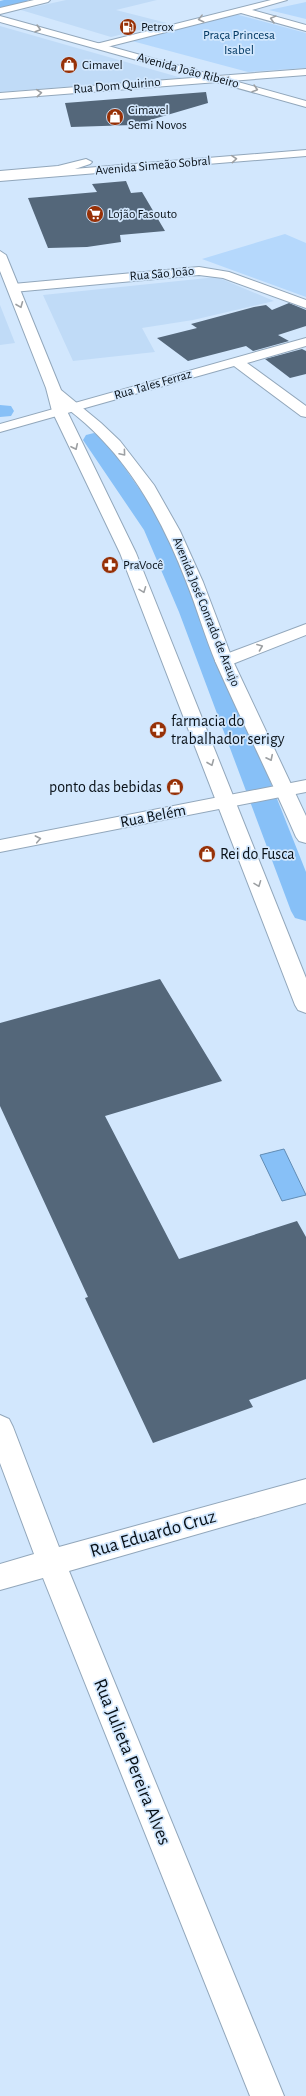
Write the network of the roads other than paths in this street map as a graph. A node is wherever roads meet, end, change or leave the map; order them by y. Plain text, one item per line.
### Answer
1 (5, 0) edge
2 (45, 0) edge
3 (282, 0) edge
4 (0, 10) edge
5 (239, 10) junction
6 (306, 28) edge
7 (115, 41) junction
8 (98, 46) junction
9 (306, 72) edge
10 (241, 77) junction
11 (218, 78) junction
12 (306, 94) edge
13 (0, 96) edge
14 (306, 104) edge
15 (306, 144) edge
16 (306, 153) edge
17 (86, 162) junction
18 (0, 169) edge
19 (0, 174) edge
20 (0, 178) edge
21 (0, 255) edge
22 (13, 288) junction
23 (306, 304) edge
24 (306, 342) edge
25 (236, 361) junction
26 (67, 409) junction
27 (306, 413) edge
28 (0, 428) edge
29 (306, 629) edge
30 (224, 661) junction
31 (306, 786) edge
32 (281, 791) junction
33 (231, 801) junction
34 (306, 837) edge
35 (0, 846) edge
36 (304, 992) edge
37 (0, 1427) edge
38 (306, 1491) edge
39 (51, 1562) junction
40 (0, 1577) edge
41 (267, 2096) edge

1 - 4 main road
2 - 4 main road
3 - 5 main road
4 - 7 main road, Avenida João Ribeiro
4 -> 8 main road, Avenida João Ribeiro
6 -> 5 main road
5 -> 7 main road
7 - 8 main road
7 - 10 main road, Avenida João Ribeiro
8 - 11 main road, Avenida João Ribeiro
9 - 10 main road, Rua Dom Quirino
10 - 11 main road, Rua Dom Quirino
10 - 12 main road, Avenida João Ribeiro
13 -> 11 main road, Rua Dom Quirino
11 -> 14 main road, Avenida João Ribeiro
15 - 17 main road, Avenida Simeão Sobral
20 -> 16 main road, Avenida Simeão Sobral
17 - 18 main road, Avenida Simeão Sobral
17 - 19 main road
21 - 22 main road
22 - 23 main road, Rua São João
22 -> 26 main road
24 - 25 main road, Rua Tales Ferraz
25 - 26 main road, Rua Tales Ferraz
25 - 27 main road
26 - 28 main road, Rua Tales Ferraz
26 -> 30 main road, Avenida José Conrado de Araujo
26 -> 33 main road
30 -> 29 main road
30 -> 32 main road, Avenida José Conrado de Araujo
31 - 32 main road, Rua Belém
32 - 33 main road, Rua Belém
32 - 34 main road, Avenida José Conrado de Araujo
35 -> 33 main road, Rua Belém
33 -> 36 main road
37 - 39 main road, Rua Julieta Pereira Alves
38 - 39 main road, Rua Eduardo Cruz
39 - 40 main road, Rua Eduardo Cruz
39 - 41 main road, Rua Julieta Pereira Alves

